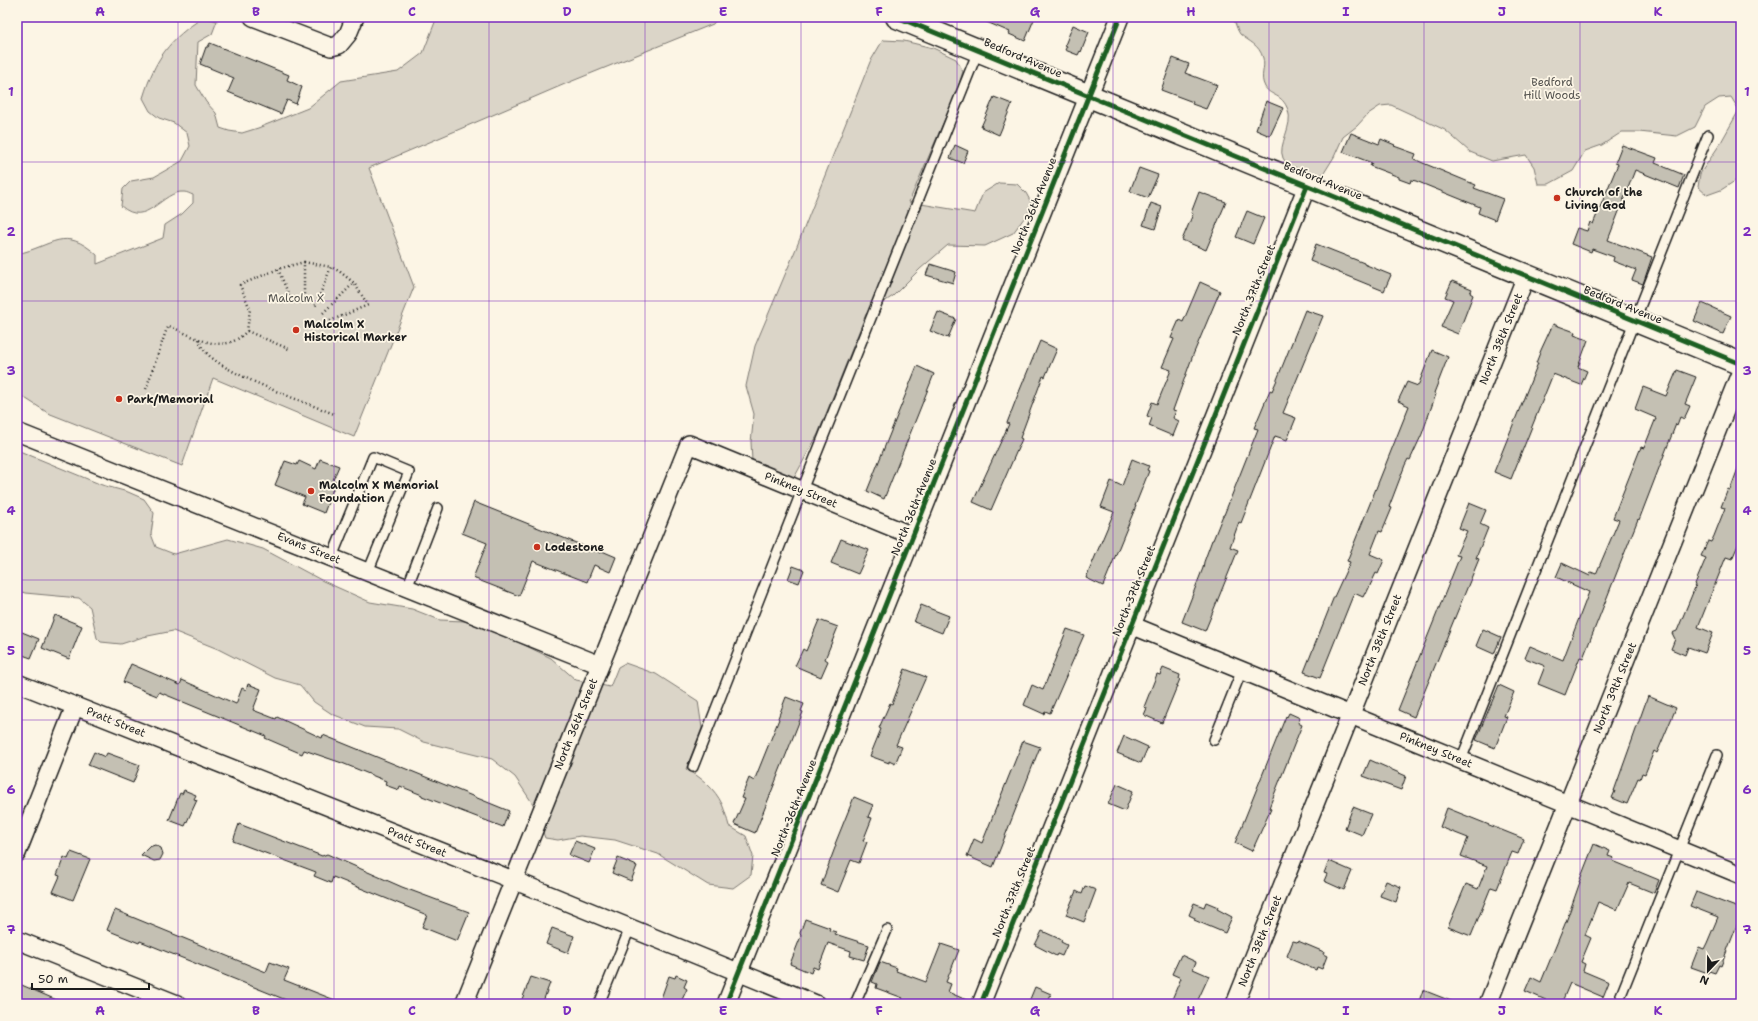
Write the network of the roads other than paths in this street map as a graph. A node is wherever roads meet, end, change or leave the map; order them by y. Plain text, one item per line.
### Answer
1 (253, 17) edge
2 (354, 17) edge
3 (897, 17) edge
4 (1120, 17) edge
5 (978, 51) junction
6 (1088, 96) junction
7 (1708, 135) dead end
8 (1307, 186) junction
9 (1526, 276) junction
10 (1634, 320) junction
11 (1741, 364) edge
12 (1741, 372) edge
13 (17, 432) edge
14 (689, 444) joint
15 (802, 490) junction
16 (438, 508) dead end
17 (913, 536) junction
18 (332, 557) junction
19 (368, 572) junction
20 (407, 588) junction
21 (1132, 625) junction
22 (600, 665) junction
23 (1242, 670) junction
24 (17, 683) edge
25 (75, 706) junction
26 (1350, 714) junction
27 (1214, 740) dead end
28 (1717, 755) dead end
29 (1461, 760) junction
30 (693, 767) dead end
31 (1568, 804) junction
32 (1679, 850) junction
33 (17, 853) edge
34 (1741, 875) edge
35 (513, 880) junction
36 (630, 928) junction
37 (887, 930) dead end
38 (17, 940) edge
39 (739, 972) junction
40 (1621, 995) dead end
41 (177, 1004) edge
42 (464, 1004) edge
43 (599, 1004) edge
44 (726, 1004) edge
45 (816, 1004) edge
46 (855, 1004) edge
47 (981, 1004) edge
48 (1234, 1004) edge
49 (1488, 1004) edge

1 - 2 street
3 - 5 street, Bedford Avenue
4 - 6 street, North 36th Avenue
5 - 6 street, Bedford Avenue
5 - 15 lane
6 - 8 street, Bedford Avenue
6 - 17 street, North 36th Avenue
7 - 10 lane
8 - 9 street, Bedford Avenue
8 - 21 street, North 37th Street
9 - 10 street, Bedford Avenue
9 - 26 street, North 38th Street
10 - 11 street, Bedford Avenue
10 - 29 lane
12 - 31 street, North 39th Street
13 - 18 street, Evans Street
14 - 15 street, Pinkney Street
14 - 22 street, North 36th Street
15 - 17 street, Pinkney Street
15 - 30 lane
16 - 20 lane
17 - 39 street, North 36th Avenue
18 - 19 street, Evans Street
18 - 19 lane
19 - 20 street, Evans Street
20 - 22 street, Evans Street
21 - 23 street, Pinkney Street
21 - 47 street, North 37th Street
22 - 35 street, North 36th Street
23 - 26 street, Pinkney Street
23 - 27 lane
24 - 25 street, Pratt Street
25 - 33 street
25 - 35 street, Pratt Street
26 - 29 street, Pinkney Street
26 - 48 street, North 38th Street
28 - 32 lane
29 - 31 street, Pinkney Street
31 - 32 street, Pinkney Street
31 - 49 street, North 39th Street
32 - 34 street, Pinkney Street
32 - 40 lane
35 - 36 street, Pratt Street
35 - 42 street, North 36th Street
36 - 39 street, Pratt Street
36 - 43 lane
37 - 46 lane
38 - 41 street
39 - 44 street, North 36th Avenue
39 - 45 street, Pratt Street

